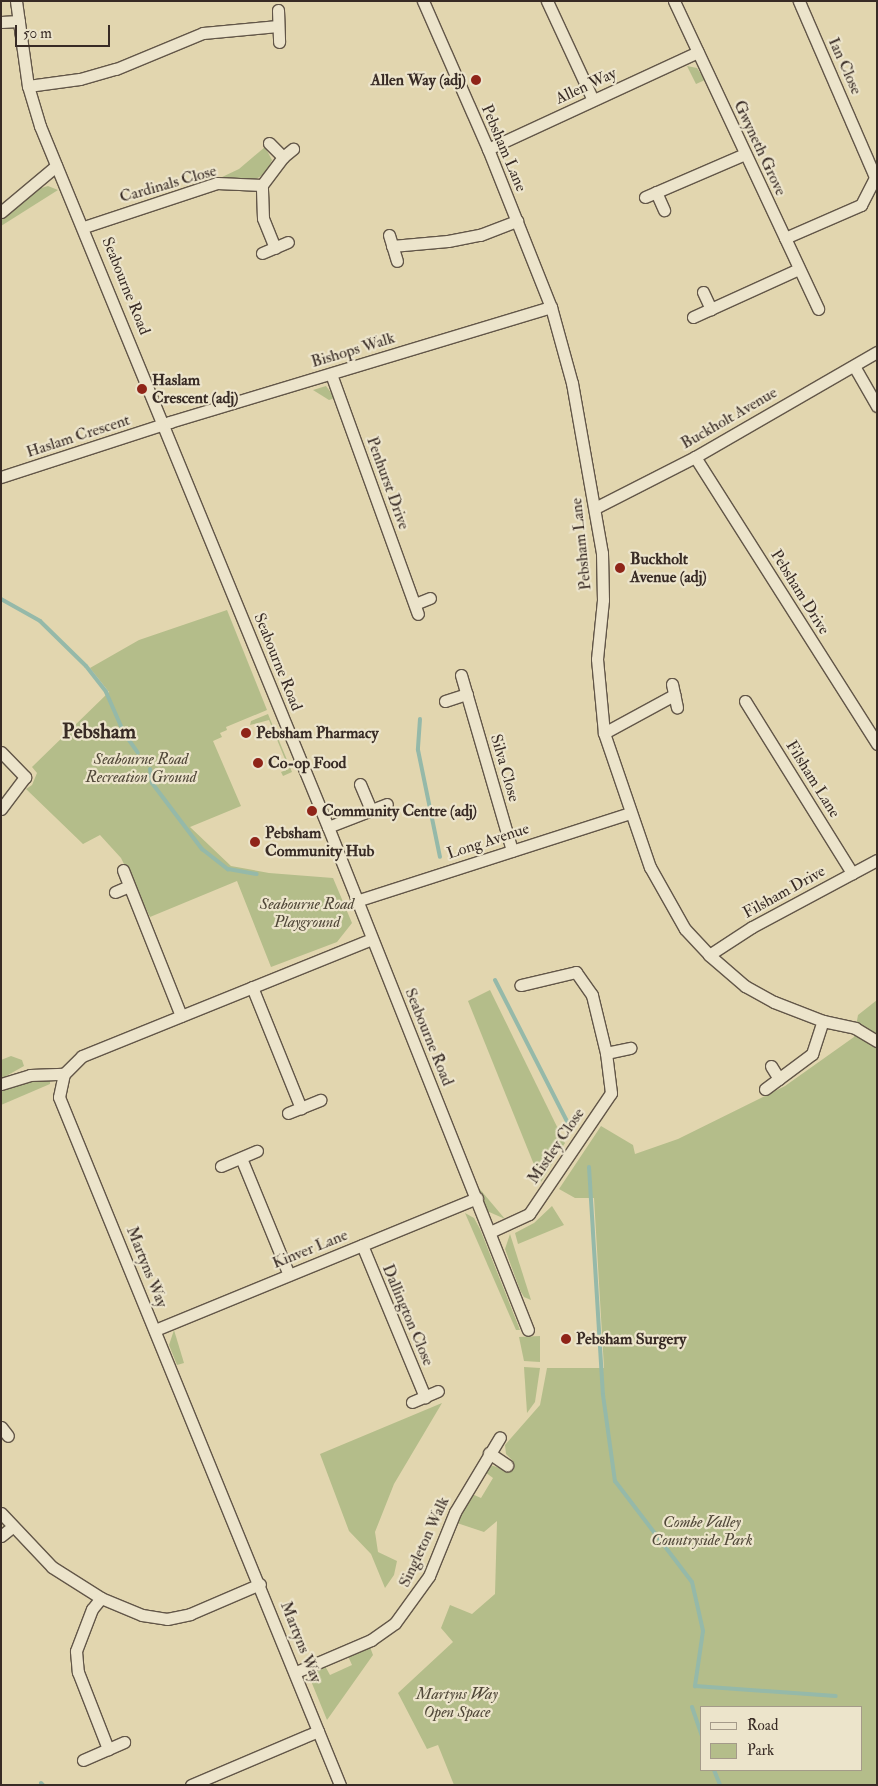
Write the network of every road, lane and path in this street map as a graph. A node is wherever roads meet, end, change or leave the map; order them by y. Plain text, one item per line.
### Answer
1 (16, 1) edge
2 (423, 1) edge
3 (674, 1) edge
4 (799, 1) edge
5 (549, 2) edge
6 (278, 10) dead end
7 (18, 21) junction
8 (1, 22) edge
9 (278, 26) junction
10 (279, 42) dead end
11 (698, 52) junction
12 (28, 86) junction
13 (593, 100) junction
14 (269, 143) dead end
15 (488, 148) junction
16 (293, 149) dead end
17 (745, 154) junction
18 (283, 157) junction
19 (56, 166) junction
20 (262, 185) junction
21 (656, 192) junction
22 (645, 197) dead end
23 (664, 210) dead end
24 (1, 212) edge
25 (517, 221) junction
26 (84, 226) junction
27 (389, 234) dead end
28 (785, 238) junction
29 (288, 242) dead end
30 (392, 246) junction
31 (275, 248) junction
32 (262, 253) dead end
33 (397, 261) dead end
34 (799, 269) junction
35 (703, 292) dead end
36 (552, 307) junction
37 (818, 308) dead end
38 (711, 309) junction
39 (693, 316) dead end
40 (877, 352) edge
41 (854, 366) junction
42 (330, 374) junction
43 (877, 406) edge
44 (164, 424) junction
45 (695, 457) junction
46 (1, 477) edge
47 (595, 508) junction
48 (430, 598) dead end
49 (461, 675) dead end
50 (672, 684) dead end
51 (467, 694) junction
52 (445, 701) dead end
53 (745, 701) dead end
54 (604, 733) junction
55 (877, 744) edge
56 (1, 752) edge
57 (360, 784) dead end
58 (387, 804) dead end
59 (1, 809) edge
60 (370, 810) junction
61 (630, 813) junction
62 (328, 827) junction
63 (512, 851) junction
64 (877, 860) edge
65 (122, 870) dead end
66 (852, 873) junction
67 (129, 886) junction
68 (115, 892) dead end
69 (356, 901) junction
70 (371, 939) junction
71 (708, 955) junction
72 (521, 985) dead end
73 (252, 987) junction
74 (181, 1016) junction
75 (823, 1021) junction
76 (877, 1041) edge
77 (630, 1048) dead end
78 (606, 1053) junction
79 (771, 1066) dead end
80 (64, 1074) junction
81 (779, 1079) junction
82 (1, 1084) edge
83 (765, 1089) dead end
84 (320, 1100) dead end
85 (301, 1108) junction
86 (288, 1113) dead end
87 (257, 1151) dead end
88 (241, 1158) junction
89 (221, 1166) dead end
90 (477, 1198) junction
91 (490, 1232) junction
92 (362, 1245) junction
93 (289, 1275) junction
94 (155, 1330) junction
95 (528, 1330) dead end
96 (438, 1391) dead end
97 (425, 1397) junction
98 (412, 1402) dead end
99 (500, 1437) dead end
100 (489, 1453) junction
101 (507, 1465) dead end
102 (1, 1513) edge
103 (12, 1527) junction
104 (1, 1536) edge
105 (260, 1584) junction
106 (101, 1598) junction
107 (296, 1672) junction
108 (318, 1731) junction
109 (124, 1742) dead end
110 (108, 1749) junction
111 (84, 1760) dead end
112 (206, 1782) edge
113 (190, 1785) edge
114 (340, 1785) edge

1 - 7 street, Seabourne Road
2 - 15 street, Pebsham Lane
3 - 11 street, Gwyneth Grove
4 - 28 street, Ian Close
5 - 13 street
6 - 9 street
7 - 8 street
7 - 12 street, Seabourne Road
9 - 10 street
9 - 12 street
11 - 13 street, Allen Way
11 - 17 street, Gwyneth Grove
12 - 19 street, Seabourne Road
13 - 15 street, Allen Way
14 - 18 street
15 - 25 street, Pebsham Lane
16 - 18 street
17 - 21 street
17 - 28 street, Gwyneth Grove
18 - 20 street
19 - 24 street
19 - 26 street, Seabourne Road
20 - 26 street, Cardinals Close
20 - 31 street
21 - 22 street
21 - 23 street
25 - 30 street
25 - 36 street, Pebsham Lane
26 - 44 street, Seabourne Road
27 - 30 street
28 - 34 street, Gwyneth Grove
29 - 31 street
30 - 33 street
31 - 32 street
34 - 37 street, Gwyneth Grove
34 - 38 street
35 - 38 street
36 - 42 street, Bishops Walk
36 - 47 street, Pebsham Lane
38 - 39 street
40 - 41 street, Buckholt Avenue
41 - 43 street
41 - 45 street, Buckholt Avenue
42 - 44 street, Bishops Walk
42 - 48 street, Penhurst Drive
44 - 46 street, Haslam Crescent
44 - 62 street, Seabourne Road
45 - 47 street, Buckholt Avenue
45 - 55 street, Pebsham Drive
47 - 54 street, Pebsham Lane
49 - 51 street, Silva Close
50 - 54 street
51 - 52 street
51 - 63 street, Silva Close
53 - 66 street, Filsham Lane
54 - 61 street, Pebsham Lane
56 - 59 street
57 - 60 street
58 - 60 street
60 - 62 street
61 - 63 street, Long Avenue
61 - 71 street, Pebsham Lane
62 - 69 street, Seabourne Road
63 - 69 street, Long Avenue
64 - 66 street, Filsham Drive
65 - 67 street
66 - 71 street, Filsham Drive
67 - 68 street
67 - 74 street
69 - 70 street, Seabourne Road
70 - 73 street
70 - 90 street, Seabourne Road
71 - 75 street, Pebsham Lane
72 - 78 street, Mistley Close
73 - 74 street
73 - 85 street
74 - 80 street
75 - 76 street, Pebsham Lane
75 - 81 street
77 - 78 street
78 - 91 street, Mistley Close
79 - 81 street
80 - 82 street
80 - 94 street, Martyns Way
81 - 83 street
84 - 85 street
85 - 86 street
87 - 88 street
88 - 89 street
88 - 93 street
90 - 91 street, Seabourne Road
90 - 92 street, Kinver Lane
91 - 95 street, Seabourne Road
92 - 93 street, Kinver Lane
92 - 97 street, Dallington Close
93 - 94 street, Kinver Lane
94 - 105 street, Martyns Way
96 - 97 street
97 - 98 street
99 - 100 street, Singleton Walk
100 - 101 street
100 - 107 street, Singleton Walk
102 - 103 street
103 - 104 street
103 - 106 street
105 - 106 street
105 - 107 street, Martyns Way
106 - 110 street
107 - 108 street, Martyns Way
108 - 112 street
108 - 114 street, Martyns Way
109 - 110 street
110 - 111 street
112 - 113 street

